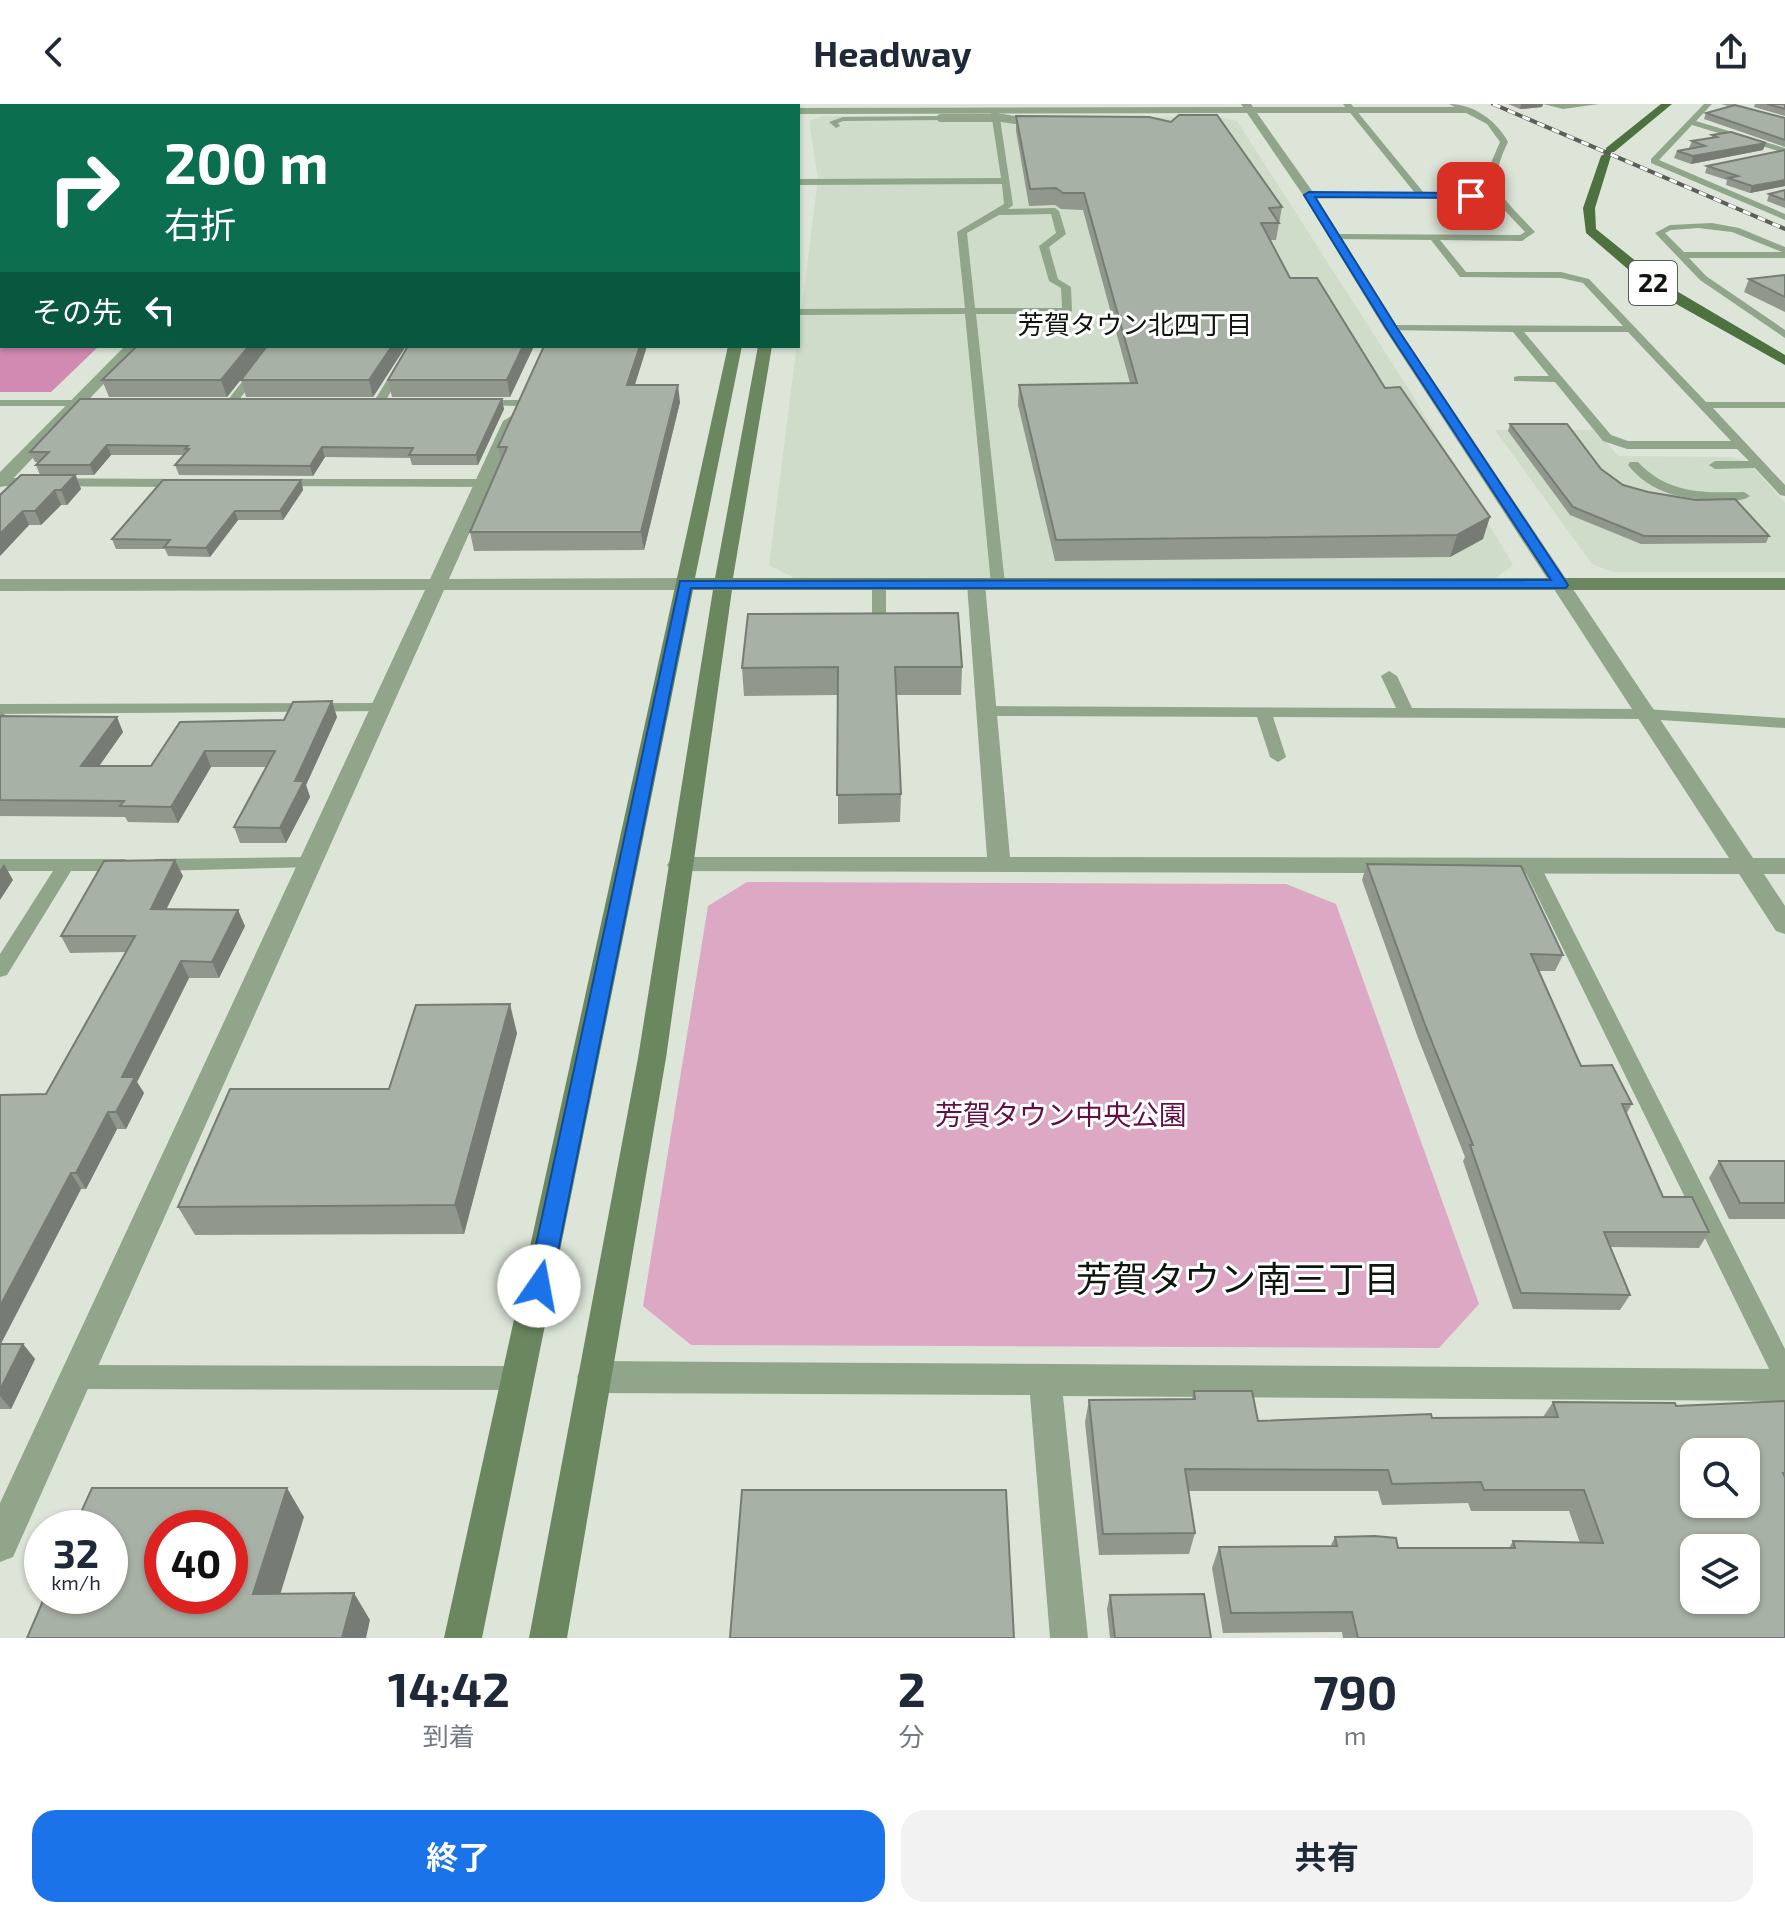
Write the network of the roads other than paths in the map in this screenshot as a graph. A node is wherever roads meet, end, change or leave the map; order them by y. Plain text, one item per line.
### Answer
1 (1453, 104) edge
2 (1547, 104) edge
3 (1595, 104) edge
4 (1667, 104) edge
5 (1708, 104) edge
6 (1725, 104) edge
7 (1248, 107) edge
8 (1350, 107) edge
9 (923, 108) edge
10 (1158, 108) edge
11 (1467, 110) junction
12 (800, 111) edge
13 (995, 112) junction
14 (1785, 121) edge
15 (1693, 123) junction
16 (836, 126) dead end
17 (1053, 126) edge
18 (1785, 151) edge
19 (1770, 154) edge
20 (1693, 169) edge
21 (1678, 172) junction
22 (1005, 181) junction
23 (800, 182) edge
24 (1309, 195) junction
25 (1421, 195) junction
26 (1496, 196) junction
27 (1758, 197) edge
28 (1744, 200) junction
29 (997, 212) junction
30 (1785, 217) edge
31 (1336, 237) junction
32 (1433, 237) junction
33 (1785, 252) edge
34 (1680, 255) junction
35 (970, 311) junction
36 (800, 312) edge
37 (1391, 328) junction
38 (1516, 329) junction
39 (1629, 329) junction
40 (1785, 335) edge
41 (131, 348) edge
42 (274, 348) edge
43 (412, 348) edge
44 (735, 348) edge
45 (765, 348) edge
46 (1785, 361) edge
47 (531, 375) edge
48 (1518, 379) dead end
49 (1558, 379) junction
50 (0, 403) edge
51 (76, 403) junction
52 (107, 403) edge
53 (216, 403) edge
54 (231, 403) junction
55 (246, 403) edge
56 (364, 403) edge
57 (379, 403) junction
58 (394, 403) edge
59 (472, 403) edge
60 (519, 403) junction
61 (1703, 405) junction
62 (1785, 405) edge
63 (1739, 445) junction
64 (1758, 464) junction
65 (1634, 465) dead end
66 (1715, 465) dead end
67 (0, 482) edge
68 (203, 483) edge
69 (265, 483) edge
70 (484, 483) junction
71 (1784, 490) edge
72 (1744, 496) dead end
73 (685, 584) junction
74 (723, 584) junction
75 (879, 584) junction
76 (987, 584) junction
77 (1785, 584) edge
78 (0, 585) edge
79 (1561, 585) junction
80 (435, 586) junction
81 (879, 621) edge
82 (1389, 676) dead end
83 (378, 708) junction
84 (0, 709) edge
85 (988, 711) junction
86 (1263, 712) junction
87 (1406, 713) junction
88 (1645, 714) junction
89 (1785, 723) edge
90 (1278, 757) dead end
91 (309, 863) junction
92 (999, 863) junction
93 (0, 865) edge
94 (66, 865) junction
95 (679, 865) junction
96 (1531, 865) junction
97 (1746, 866) junction
98 (1785, 866) edge
99 (1785, 925) edge
100 (0, 970) edge
101 (1785, 1375) edge
102 (79, 1377) junction
103 (594, 1377) junction
104 (520, 1378) junction
105 (1045, 1381) junction
106 (1785, 1385) edge
107 (0, 1544) edge
108 (463, 1638) edge
109 (548, 1638) edge
110 (1069, 1638) edge

1 - 11 lane
2 - 3 lane
4 - 46 main road, 22
5 - 15 lane
6 - 14 lane
7 - 8 street
7 - 10 street
7 - 24 street
8 - 11 street
8 - 25 lane
9 - 12 street
9 - 13 street
10 - 13 street
11 - 26 lane
13 - 22 lane
15 - 18 lane
15 - 21 lane
16 - 17 lane, bridge
18 - 19 lane
20 - 21 lane
21 - 28 lane
22 - 23 lane
22 - 29 lane
24 - 25 lane
24 - 31 street
25 - 26 lane
26 - 32 lane
27 - 28 lane
28 - 30 lane
29 - 35 lane
29 - 35 lane
31 - 32 lane
31 - 37 street
32 - 39 lane
33 - 34 lane
33 - 34 lane
34 - 40 lane
35 - 36 lane
35 - 76 lane
37 - 38 lane
37 - 79 street
38 - 39 lane
38 - 49 lane
39 - 61 lane
41 - 51 street
42 - 54 lane
43 - 57 lane
44 - 73 street
45 - 74 street
47 - 60 street
48 - 49 lane
49 - 63 lane
50 - 51 lane
51 - 52 lane
51 - 67 street
53 - 54 lane
54 - 55 lane
56 - 57 lane
57 - 58 lane
59 - 60 lane
60 - 70 street
61 - 62 lane
61 - 63 lane
63 - 64 lane
64 - 66 lane
64 - 71 lane
65 - 72 lane
67 - 68 lane
69 - 70 lane
70 - 80 street
73 - 74 street
73 - 80 street
73 - 104 street
74 - 75 street
74 - 95 street
75 - 76 street
75 - 81 lane
76 - 79 street
76 - 85 street
77 - 79 street
78 - 80 street
79 - 88 street
80 - 83 street
82 - 87 lane
83 - 84 lane
83 - 91 street
85 - 86 lane
85 - 92 street
86 - 87 lane
86 - 90 lane
87 - 88 lane
88 - 89 lane
88 - 97 street
91 - 94 lane
91 - 102 street
92 - 95 street
92 - 96 street
93 - 94 lane
94 - 100 lane
95 - 103 street
96 - 97 street
96 - 101 lane
97 - 98 street
97 - 99 street
102 - 104 lane
102 - 107 street
103 - 105 street
103 - 109 street
104 - 108 street
105 - 106 street
105 - 110 street

